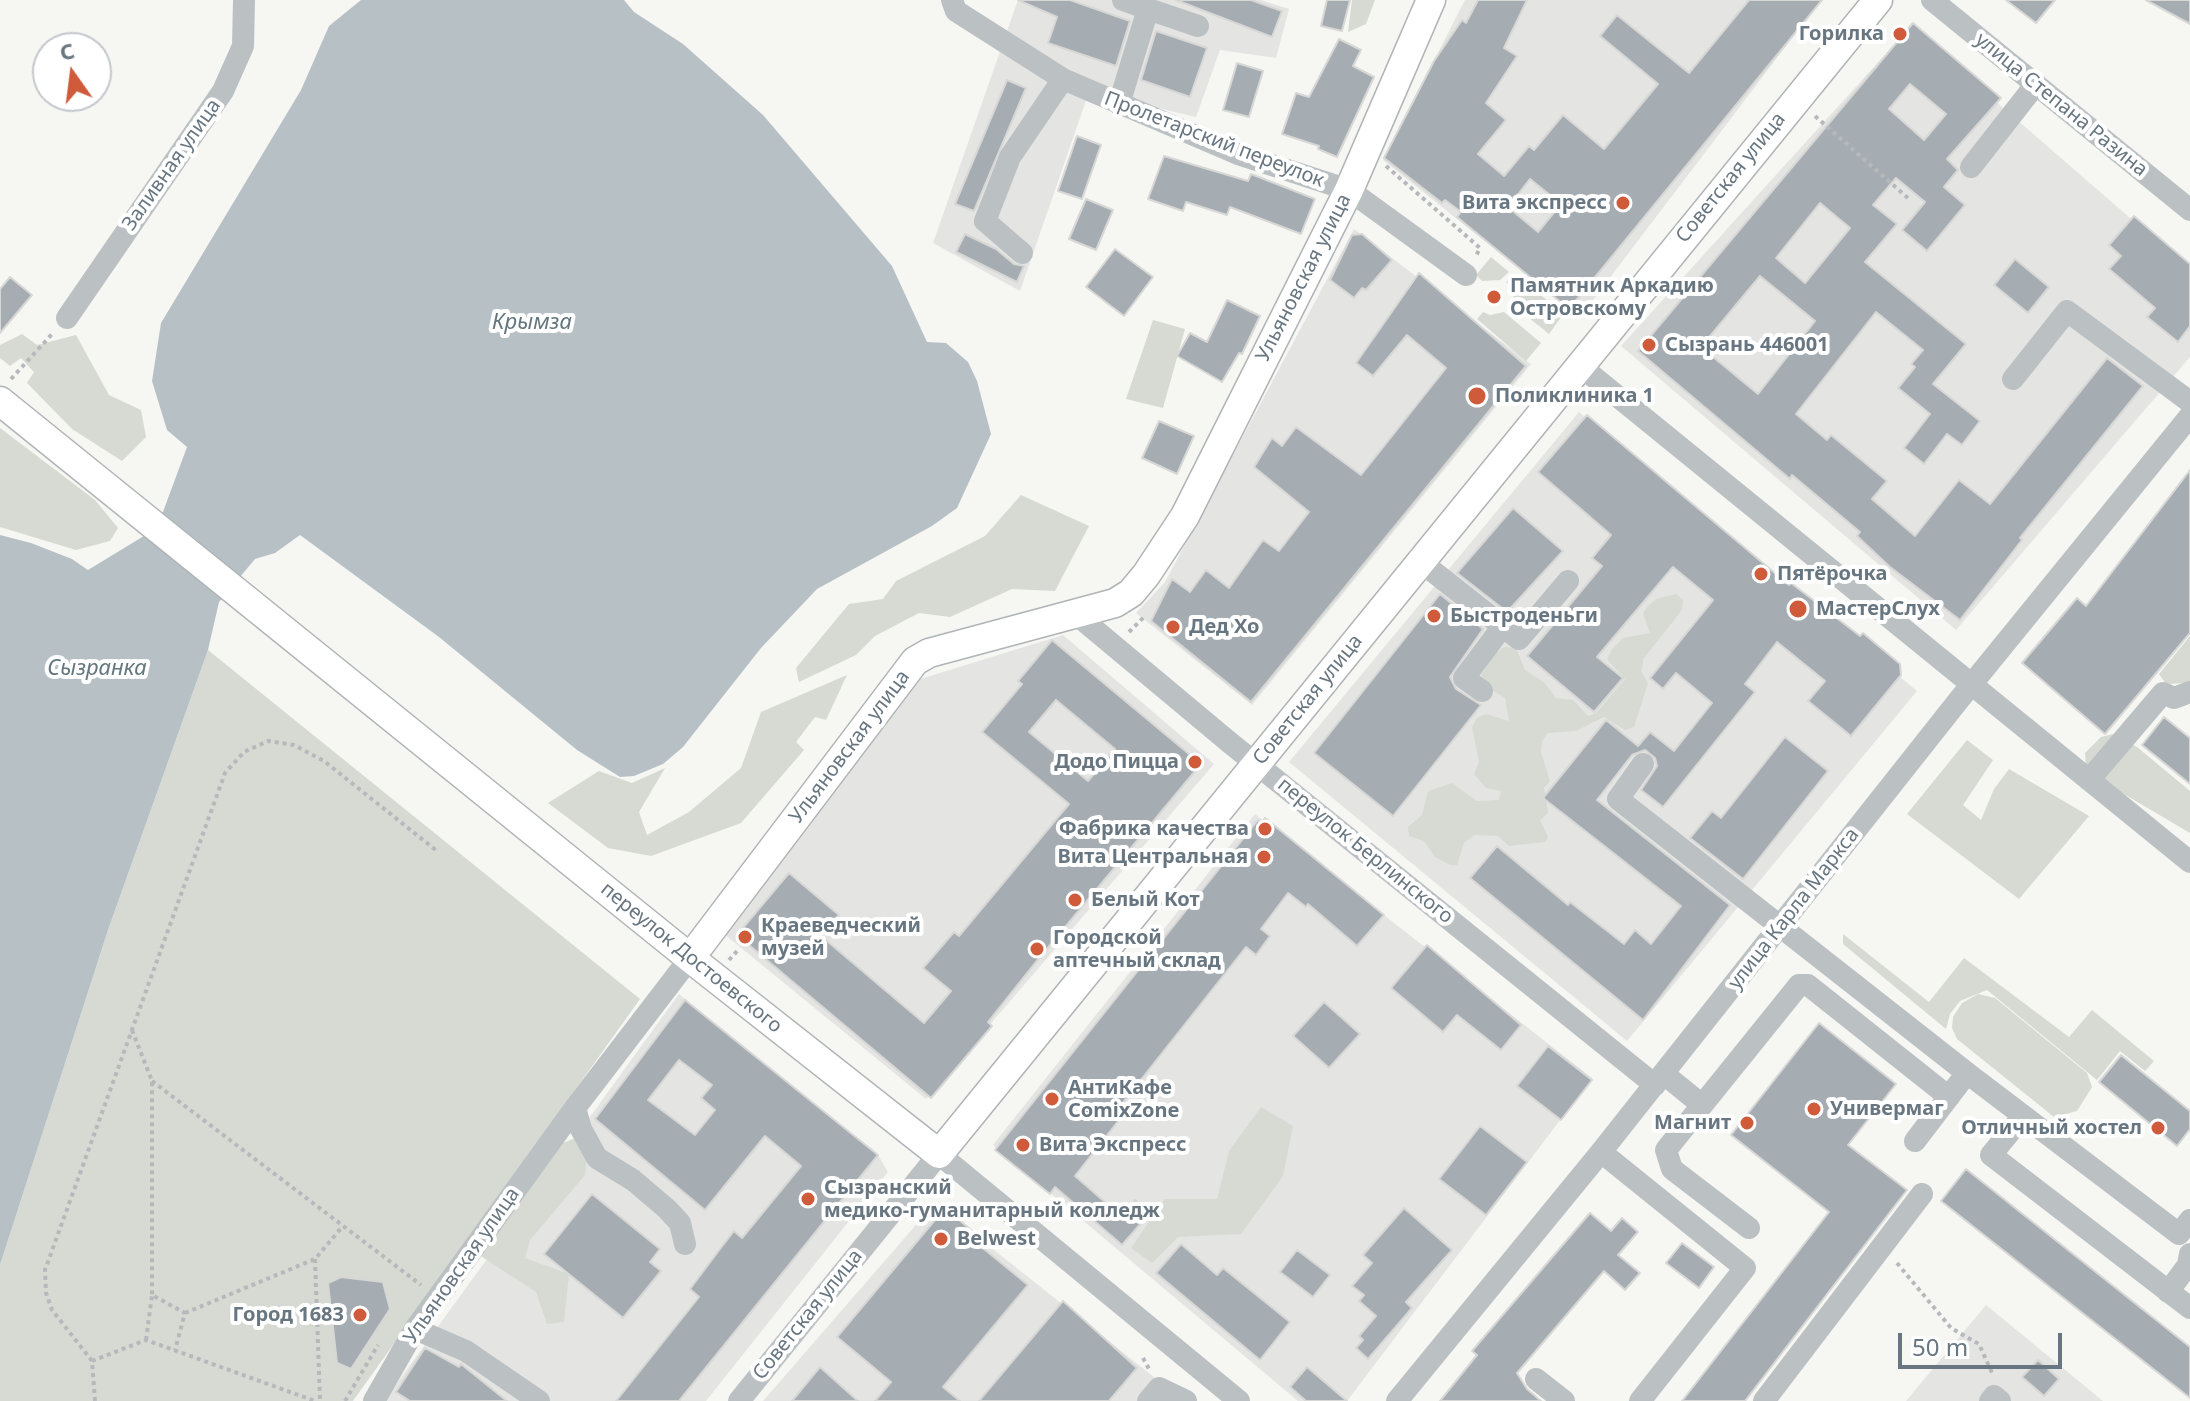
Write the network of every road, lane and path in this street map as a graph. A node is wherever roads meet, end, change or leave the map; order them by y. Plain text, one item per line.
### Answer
1 (244, 0) edge
2 (1123, 0) edge
3 (1431, 0) edge
4 (1878, 0) edge
5 (1932, 0) edge
6 (954, 5) edge
7 (1148, 9) junction
8 (1198, 26) dead end
9 (1063, 79) junction
10 (2036, 84) junction
11 (1119, 104) junction
12 (1815, 116) dead end
13 (1365, 148) junction
14 (1971, 167) dead end
15 (1349, 190) junction
16 (1909, 199) dead end
17 (2190, 210) edge
18 (1022, 253) dead end
19 (1466, 275) joint
20 (67, 318) joint
21 (1579, 365) junction
22 (2013, 379) dead end
23 (6, 390) edge
24 (2190, 402) edge
25 (2190, 416) edge
26 (1421, 562) junction
27 (1568, 581) dead end
28 (1147, 611) dead end
29 (1077, 615) junction
30 (1503, 626) junction
31 (1111, 643) junction
32 (1972, 684) junction
33 (1482, 691) dead end
34 (2185, 700) edge
35 (1256, 763) junction
36 (1643, 764) dead end
37 (2089, 780) junction
38 (437, 851) dead end
39 (2190, 862) edge
40 (1780, 926) junction
41 (690, 958) junction
42 (132, 1028) junction
43 (1967, 1073) junction
44 (1659, 1080) junction
45 (152, 1081) junction
46 (1949, 1097) junction
47 (1702, 1105) junction
48 (575, 1108) junction
49 (2023, 1116) junction
50 (1915, 1141) dead end
51 (1601, 1152) junction
52 (939, 1154) junction
53 (1922, 1194) dead end
54 (343, 1226) junction
55 (1749, 1228) dead end
56 (2187, 1238) edge
57 (685, 1244) dead end
58 (1883, 1246) junction
59 (315, 1259) junction
60 (2168, 1292) junction
61 (152, 1295) junction
62 (437, 1298) junction
63 (2190, 1308) edge
64 (185, 1313) junction
65 (415, 1329) junction
66 (146, 1340) junction
67 (175, 1350) junction
68 (92, 1361) junction
69 (1536, 1379) dead end
70 (1996, 1394) edge
71 (95, 1401) edge
72 (318, 1401) edge
73 (374, 1401) edge
74 (539, 1401) edge
75 (739, 1401) edge
76 (1148, 1401) edge
77 (1186, 1401) edge
78 (1239, 1401) edge
79 (1397, 1401) edge
80 (1564, 1401) edge
81 (1640, 1401) edge
82 (1764, 1401) edge

1 - 20 street, Заливная улица
2 - 7 street
3 - 13 main road, Ульяновская улица
4 - 21 main road, Советская улица
5 - 10 street, улица Степана Разина
6 - 9 street, Пролетарский переулок
7 - 8 street
7 - 11 street
9 - 11 street, Пролетарский переулок
9 - 18 street
10 - 14 street
10 - 17 street, улица Степана Разина
11 - 15 street, Пролетарский переулок
12 - 16 path
13 - 15 main road, Ульяновская улица
13 - 19 path
15 - 19 street, Пролетарский переулок
15 - 29 main road, Ульяновская улица
20 - 23 path
21 - 26 main road, Советская улица
21 - 32 street
22 - 24 street
23 - 41 main road, переулок Достоевского
25 - 32 street, улица Карла Маркса
26 - 30 street
26 - 35 main road, Советская улица
27 - 30 street
28 - 31 path
29 - 31 street, переулок Берлинского
29 - 41 main road, Ульяновская улица
30 - 33 street
31 - 35 street, переулок Берлинского
32 - 37 street
32 - 40 street, улица Карла Маркса
34 - 37 street
35 - 44 street, переулок Берлинского
35 - 52 main road, Советская улица
36 - 40 street
37 - 39 street
38 - 42 path
40 - 43 street
40 - 44 street, улица Карла Маркса
41 - 48 street, Ульяновская улица
41 - 52 main road, переулок Достоевского
42 - 45 path
42 - 68 path
43 - 46 street
43 - 49 street
44 - 47 street, переулок Берлинского
44 - 51 street, улица Карла Маркса
45 - 54 path
45 - 61 path
46 - 47 street
46 - 50 street
47 - 55 street
48 - 57 street
48 - 62 street, Ульяновская улица
49 - 56 street
49 - 60 street
51 - 79 street, улица Карла Маркса
51 - 81 street
52 - 75 street, Советская улица
52 - 78 street, переулок Достоевского
53 - 58 street
54 - 59 path
54 - 62 path
56 - 60 street
58 - 70 path
58 - 82 street
59 - 64 path
59 - 72 path
60 - 63 street
61 - 64 path
61 - 66 path
62 - 65 street, Ульяновская улица
64 - 67 path
65 - 73 street, Ульяновская улица
65 - 74 street
66 - 67 path
66 - 68 path
67 - 72 path
68 - 71 path
69 - 80 street
76 - 77 street

